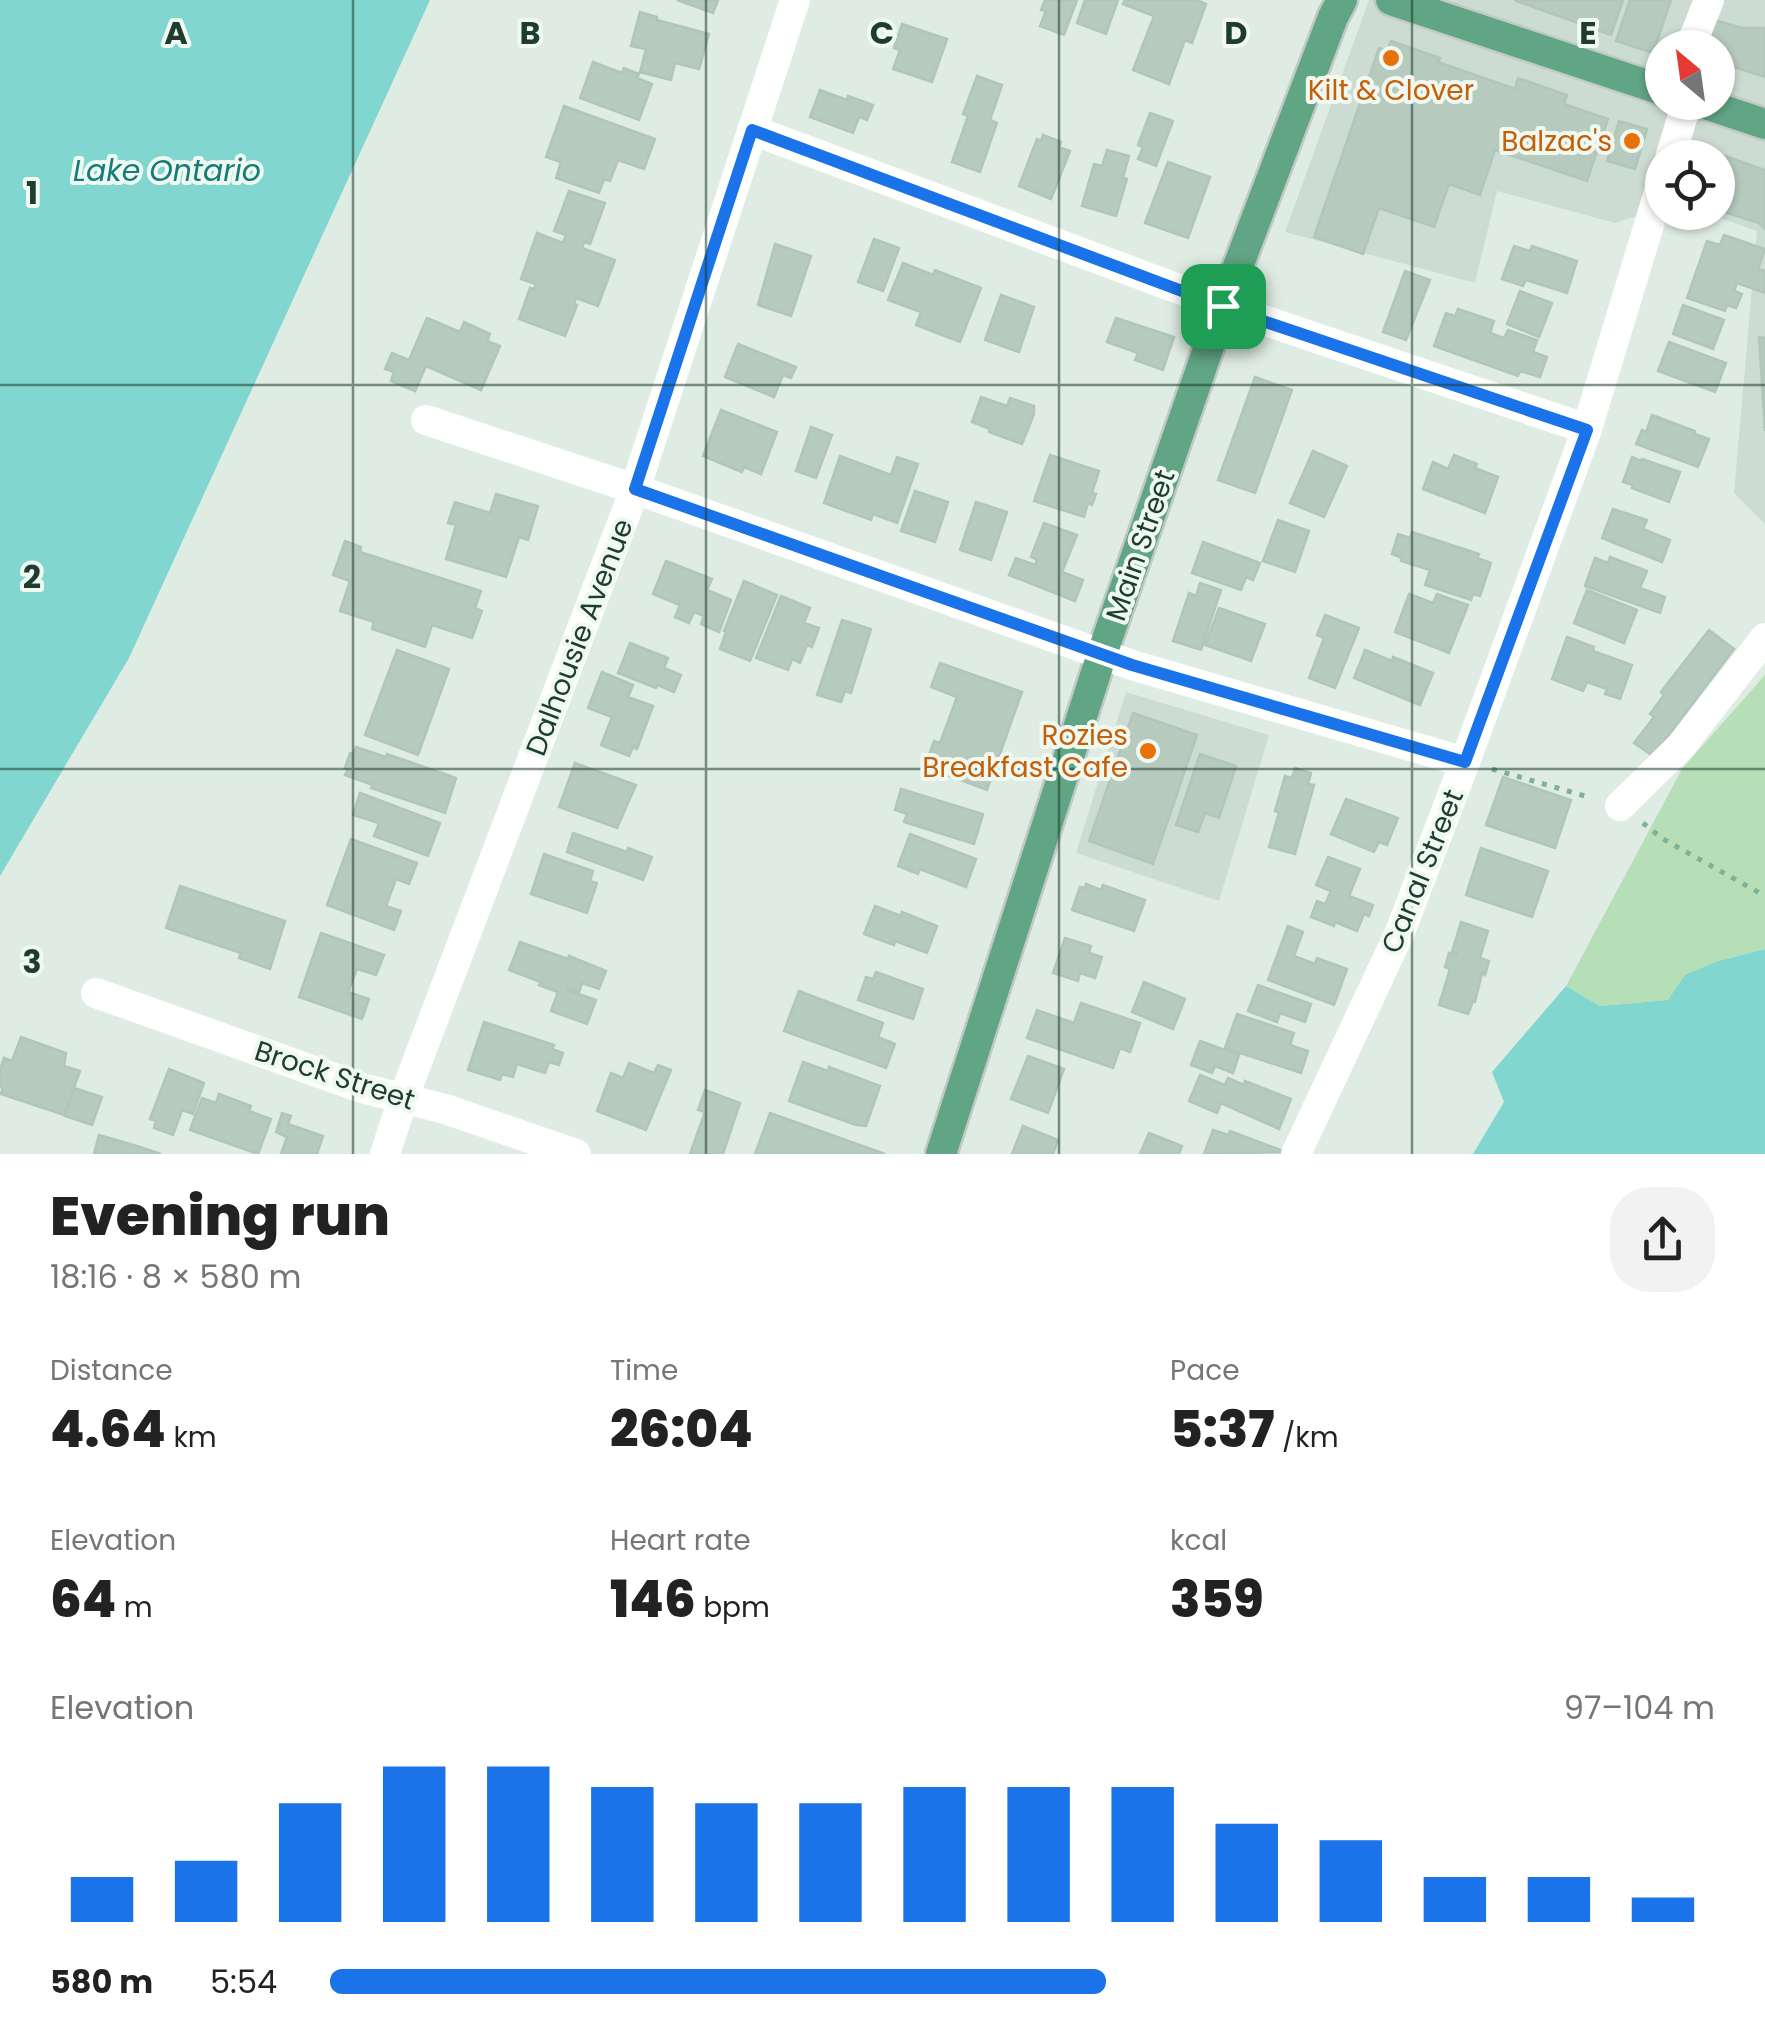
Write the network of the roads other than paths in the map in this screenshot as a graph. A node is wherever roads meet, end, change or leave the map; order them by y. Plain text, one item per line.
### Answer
1 (795, 0) edge
2 (1342, 0) edge
3 (1391, 0) edge
4 (1708, 0) edge
5 (1697, 30) edge
6 (1645, 84) edge
7 (1735, 114) edge
8 (1765, 124) edge
9 (752, 130) junction
10 (1647, 230) edge
11 (1223, 306) junction
12 (426, 420) dead end
13 (1587, 430) junction
14 (635, 489) junction
15 (1765, 638) edge
16 (1102, 654) junction
17 (1465, 762) junction
18 (1622, 806) road end
19 (96, 993) dead end
20 (403, 1099) junction
21 (384, 1154) edge
22 (576, 1154) edge
23 (941, 1154) edge
24 (1296, 1154) edge

1 - 9 street, Dalhousie Avenue
2 - 11 main road, Main Street
3 - 6 main road
4 - 5 street
7 - 8 main road
9 - 11 street
9 - 14 street, Dalhousie Avenue
10 - 13 street, Canal Street
11 - 13 street
11 - 16 main road, Main Street
12 - 14 street
13 - 17 street, Canal Street
14 - 16 street
14 - 20 street, Dalhousie Avenue
15 - 18 street
16 - 17 street
16 - 23 main road, Main Street
17 - 24 street, Canal Street
19 - 20 street, Brock Street
20 - 21 street, Dalhousie Avenue
20 - 22 street, Brock Street

